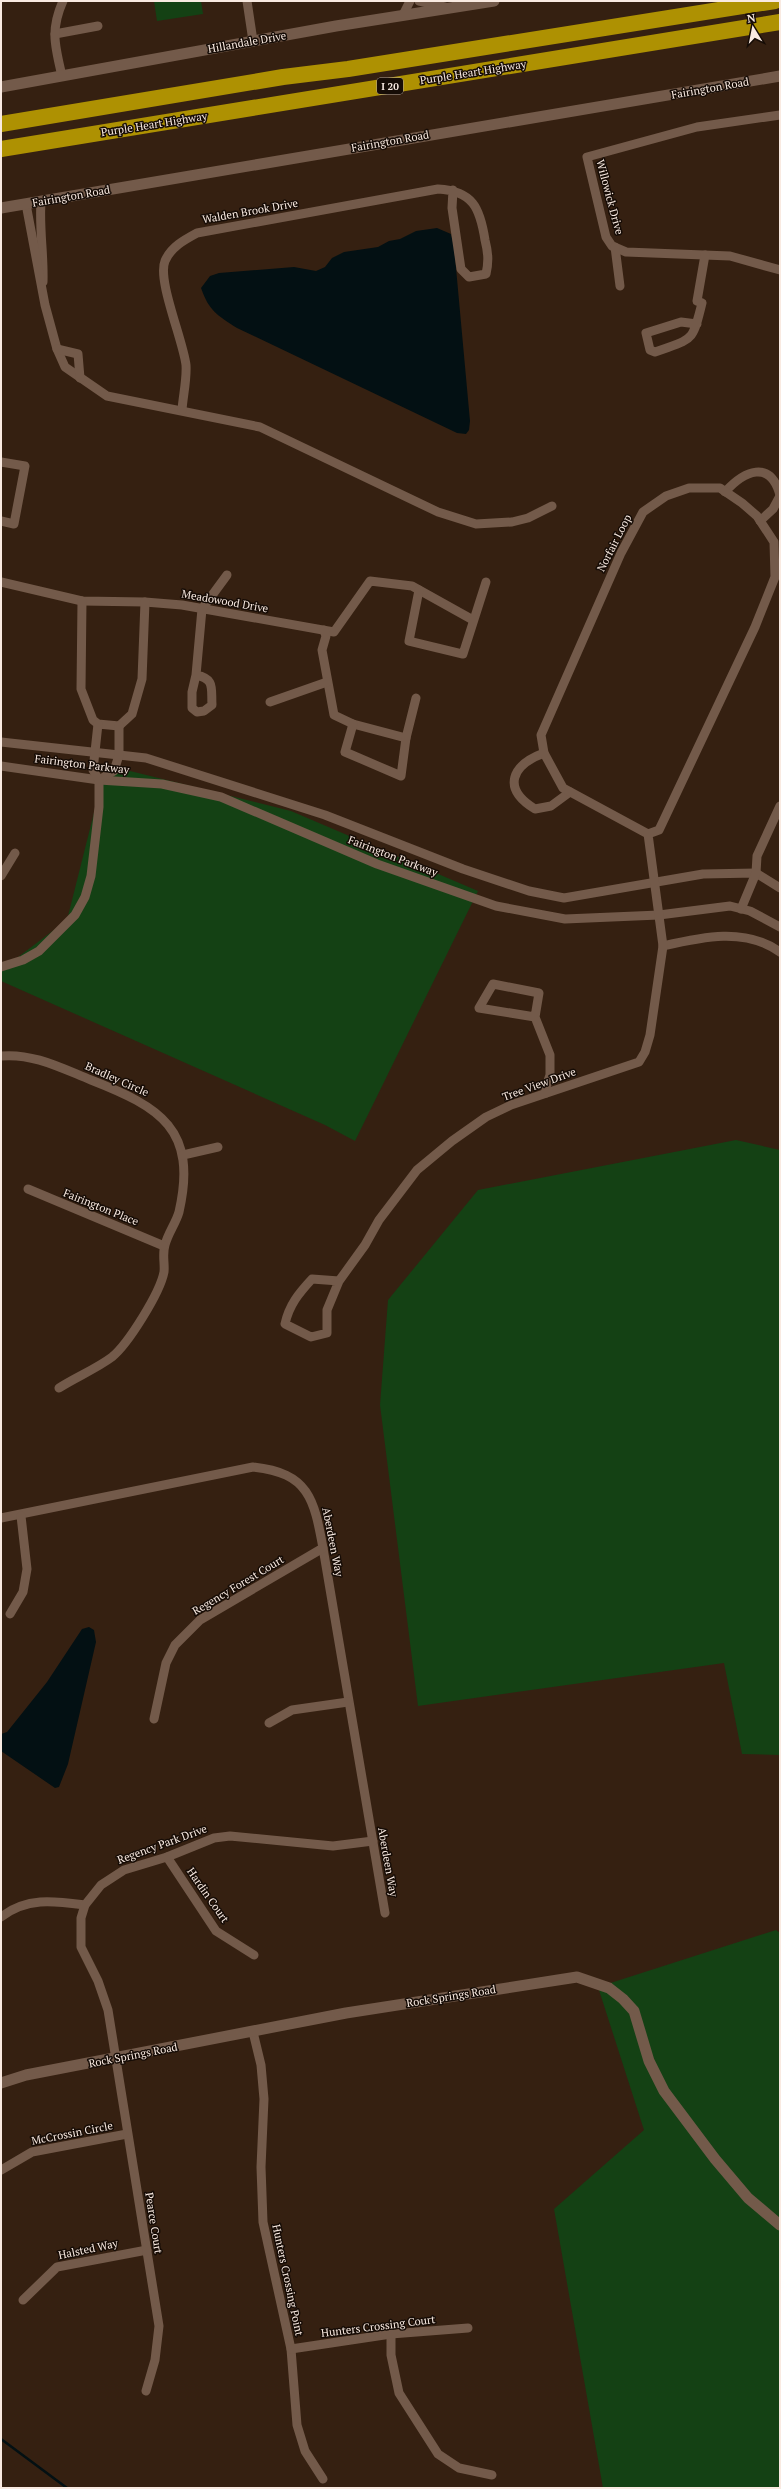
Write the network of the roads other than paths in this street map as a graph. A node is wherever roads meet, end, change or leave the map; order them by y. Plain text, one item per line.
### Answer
1 (63, 1) edge
2 (247, 1) edge
3 (410, 1) edge
4 (419, 1) edge
5 (494, 1) edge
6 (776, 1) edge
7 (448, 8) junction
8 (403, 15) junction
9 (780, 22) edge
10 (98, 26) dead end
11 (54, 34) junction
12 (253, 41) junction
13 (62, 76) junction
14 (780, 76) edge
15 (1, 87) edge
16 (780, 115) edge
17 (1, 124) edge
18 (1, 150) edge
19 (453, 190) junction
20 (41, 201) junction
21 (26, 204) junction
22 (1, 208) edge
23 (615, 247) junction
24 (704, 255) junction
25 (780, 270) edge
26 (620, 286) dead end
27 (43, 296) junction
28 (697, 324) junction
29 (57, 349) junction
30 (80, 378) junction
31 (182, 410) junction
32 (1, 462) edge
33 (725, 492) junction
34 (780, 496) edge
35 (552, 506) dead end
36 (1, 521) edge
37 (760, 521) junction
38 (228, 575) dead end
39 (1, 582) edge
40 (486, 582) dead end
41 (419, 590) junction
42 (82, 601) junction
43 (145, 602) junction
44 (202, 609) junction
45 (473, 620) junction
46 (324, 630) junction
47 (196, 675) dead end
48 (327, 682) junction
49 (416, 698) dead end
50 (270, 702) dead end
51 (98, 724) junction
52 (353, 724) junction
53 (119, 726) junction
54 (406, 738) junction
55 (1, 742) edge
56 (93, 752) junction
57 (544, 753) junction
58 (119, 755) junction
59 (1, 766) edge
60 (99, 780) junction
61 (570, 792) junction
62 (780, 806) edge
63 (648, 834) junction
64 (15, 853) dead end
65 (756, 873) junction
66 (1, 876) edge
67 (653, 884) junction
68 (780, 888) edge
69 (741, 909) junction
70 (658, 915) junction
71 (780, 927) edge
72 (663, 946) junction
73 (780, 952) edge
74 (1, 967) edge
75 (535, 1017) junction
76 (1, 1056) edge
77 (546, 1093) junction
78 (218, 1147) dead end
79 (183, 1155) junction
80 (28, 1190) dead end
81 (164, 1246) junction
82 (339, 1282) junction
83 (59, 1388) dead end
84 (21, 1516) junction
85 (1, 1518) edge
86 (323, 1548) junction
87 (10, 1614) dead end
88 (348, 1702) junction
89 (154, 1719) dead end
90 (269, 1723) dead end
91 (373, 1841) junction
92 (167, 1857) junction
93 (85, 1905) junction
94 (385, 1913) dead end
95 (1, 1917) edge
96 (254, 1955) dead end
97 (253, 2032) junction
98 (115, 2059) junction
99 (1, 2083) edge
100 (127, 2134) junction
101 (1, 2170) edge
102 (780, 2225) edge
103 (146, 2250) junction
104 (23, 2300) dead end
105 (468, 2328) dead end
106 (390, 2334) junction
107 (291, 2349) junction
108 (146, 2391) dead end
109 (492, 2474) dead end
110 (323, 2479) dead end

1 - 11 street
2 - 12 street
3 - 8 street
4 - 7 street
5 - 7 street, Hillandale Drive
6 - 17 highway, Purple Heart Highway / I 20
7 - 8 street, Hillandale Drive
8 - 12 street, Hillandale Drive
9 - 18 highway, Purple Heart Highway / I 20
10 - 11 street
11 - 13 street
12 - 13 street, Hillandale Drive
13 - 15 street, Hillandale Drive
14 - 20 street, Fairington Road
16 - 23 street, Willowick Drive
19 - 19 street
19 - 31 street, Walden Brook Drive
20 - 21 street, Fairington Road
20 - 27 street
21 - 22 street, Fairington Road
21 - 27 street
23 - 24 street, Willowick Drive
23 - 26 street
24 - 25 street, Willowick Drive
24 - 28 street
27 - 29 street
28 - 28 street
29 - 30 street
29 - 30 street
30 - 31 street
31 - 35 street
32 - 36 street
33 - 34 street
33 - 37 street, Norfair Loop
33 - 57 street, Norfair Loop
34 - 37 street
37 - 63 street, Norfair Loop
38 - 44 street
39 - 42 street, Meadowood Drive
40 - 45 street
41 - 45 street
41 - 45 street
41 - 46 street
42 - 43 street, Meadowood Drive
42 - 51 street
43 - 44 street, Meadowood Drive
43 - 53 street
44 - 46 street, Meadowood Drive
44 - 47 street
46 - 48 street
48 - 50 street
48 - 52 street
49 - 54 street
51 - 53 street
51 - 56 street
52 - 54 street
52 - 54 street
53 - 58 street
55 - 56 street, Fairington Parkway
56 - 58 street, Fairington Parkway
56 - 60 street
57 - 61 street, Norfair Loop
57 - 61 street
58 - 60 street
58 - 67 street, Fairington Parkway
59 - 60 street, Fairington Parkway
60 - 70 street, Fairington Parkway
60 - 74 street
61 - 63 street, Norfair Loop
62 - 65 street
63 - 67 street
64 - 66 street
65 - 67 street, Fairington Parkway
65 - 68 street
65 - 69 street
67 - 70 street, Tree View Drive
69 - 70 street, Fairington Parkway
69 - 71 street, Fairington Parkway
70 - 72 street, Tree View Drive
72 - 73 street
72 - 77 street, Tree View Drive
75 - 75 street
75 - 77 street
76 - 79 street, Bradley Circle
77 - 82 street, Tree View Drive
78 - 79 street
79 - 81 street, Bradley Circle
80 - 81 street, Fairington Place
81 - 83 street, Bradley Circle
82 - 82 street, Tree View Drive
84 - 85 street, Aberdeen Way
84 - 86 street, Aberdeen Way
84 - 87 street
86 - 88 street, Aberdeen Way
86 - 89 street, Regency Forest Court
88 - 90 street
88 - 91 street, Aberdeen Way
91 - 92 street, Regency Park Drive
91 - 94 street, Aberdeen Way
92 - 93 street, Regency Park Drive
92 - 96 street, Hardin Court
93 - 95 street
93 - 98 street
97 - 98 street, Rock Springs Road
97 - 102 street, Rock Springs Road
97 - 107 street, Hunters Crossing Point
98 - 99 street, Rock Springs Road
98 - 100 street, Pearce Court
100 - 101 street, McCrossin Circle
100 - 103 street, Pearce Court
103 - 104 street, Halsted Way
103 - 108 street, Pearce Court
105 - 106 street, Hunters Crossing Court
106 - 107 street, Hunters Crossing Court
106 - 109 street
107 - 110 street, Hunters Crossing Point

